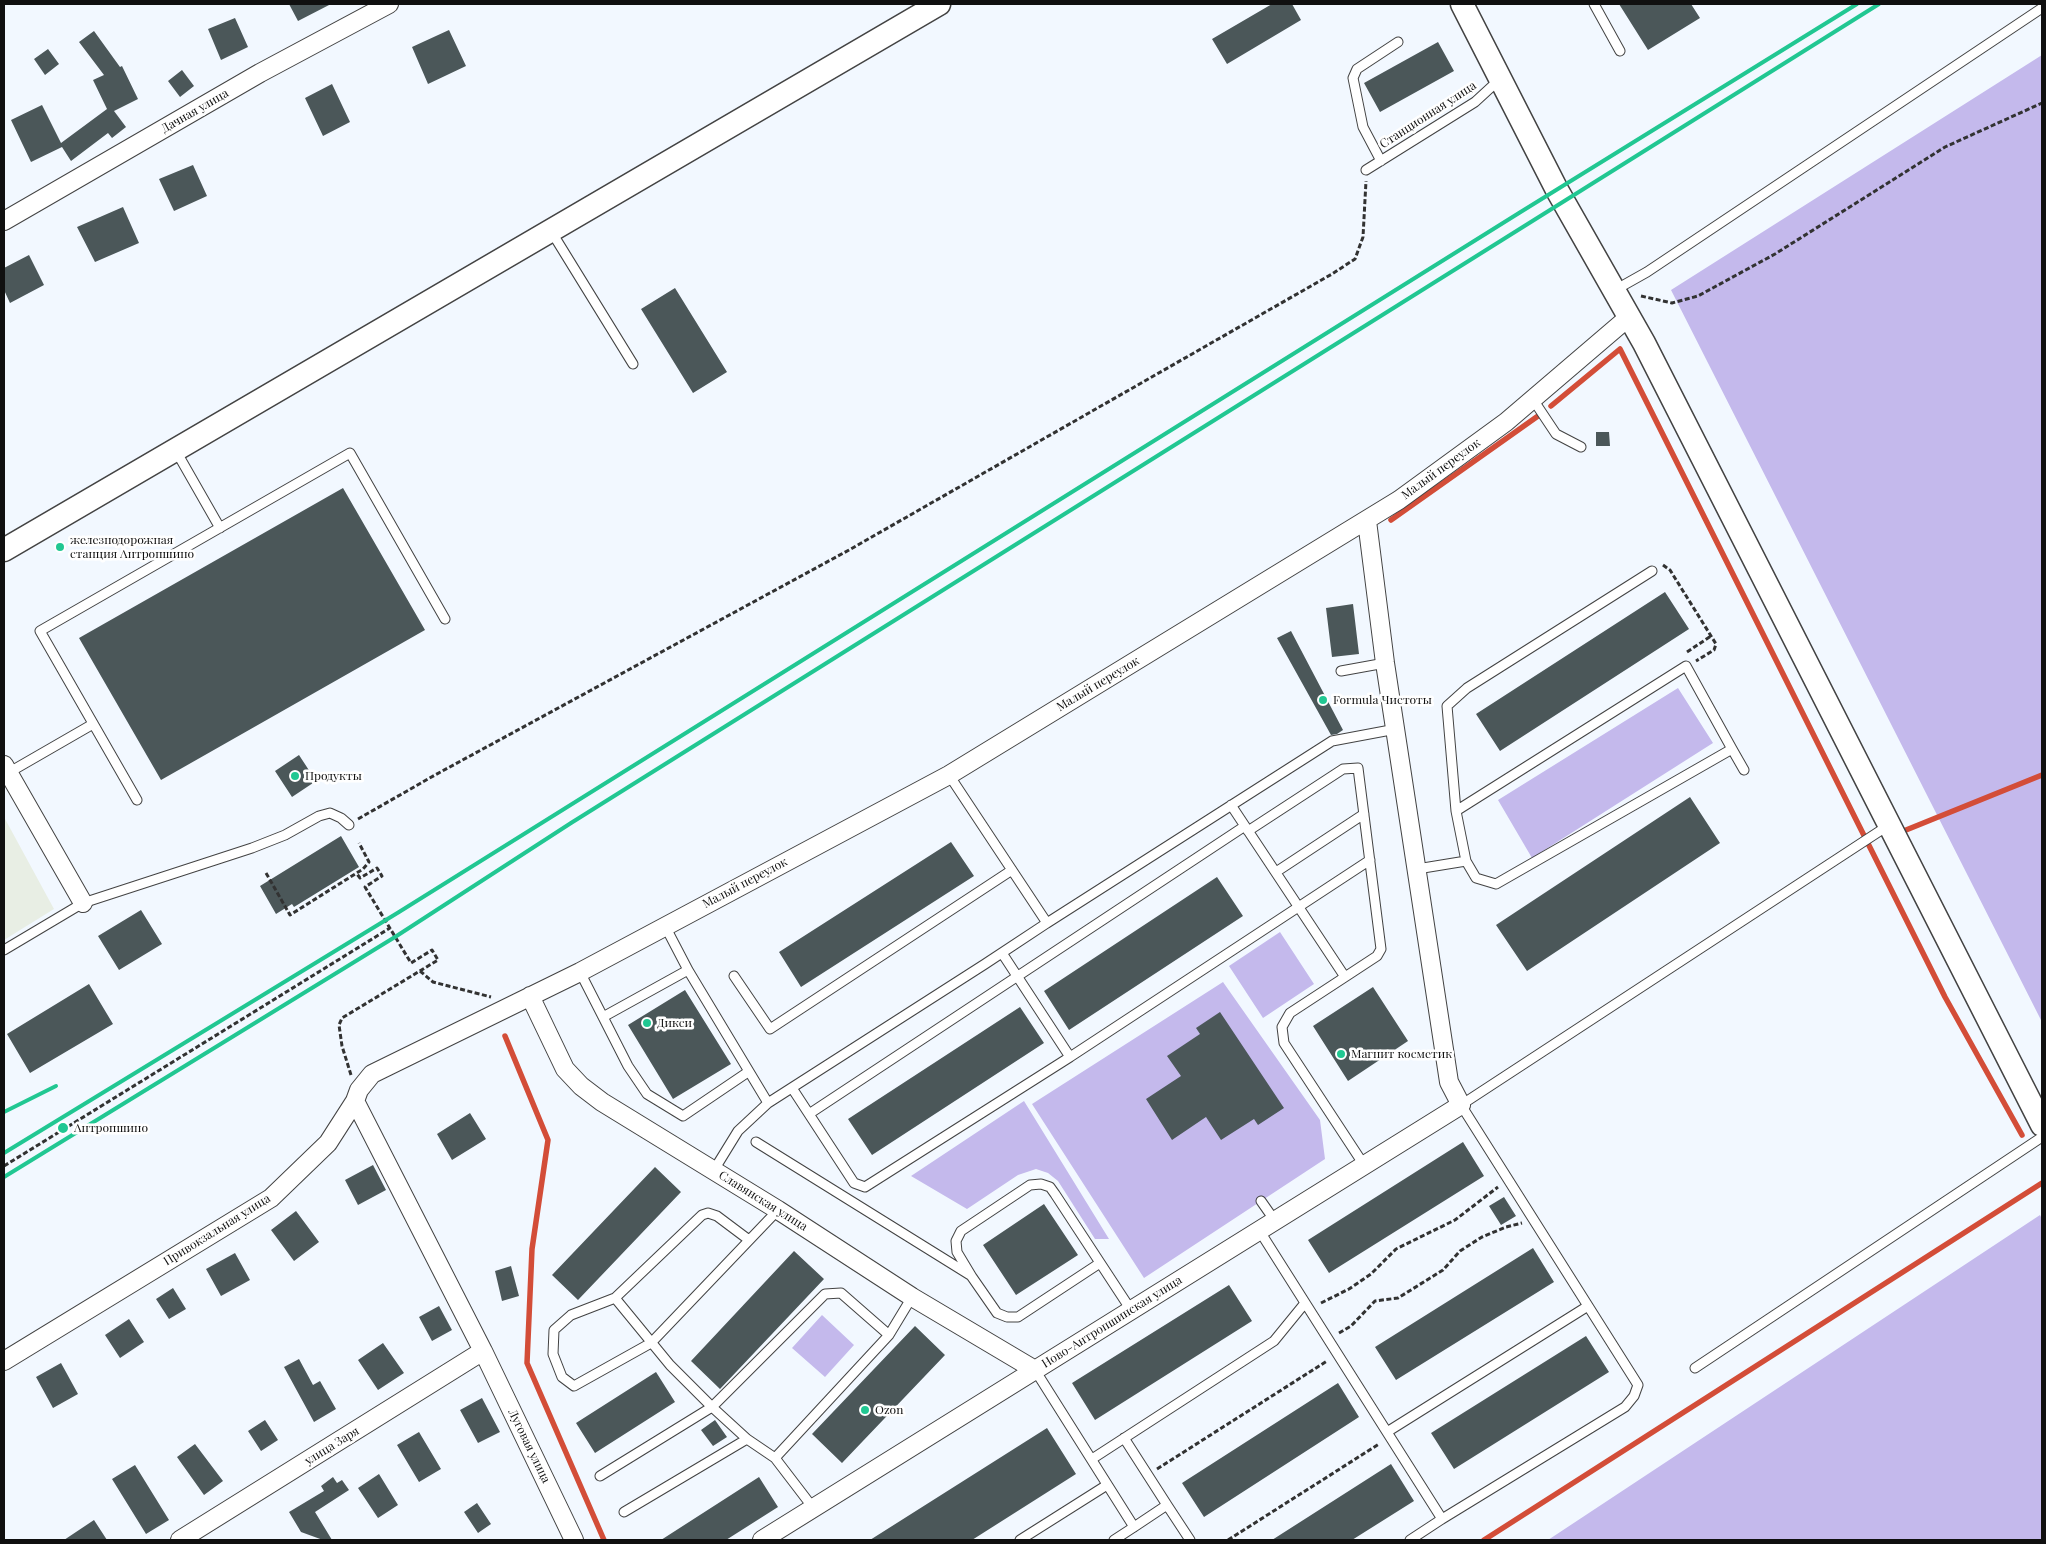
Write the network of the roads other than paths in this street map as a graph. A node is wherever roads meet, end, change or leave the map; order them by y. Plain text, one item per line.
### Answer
1 (389, 4) edge
2 (939, 4) edge
3 (1462, 4) edge
4 (1594, 4) edge
5 (2042, 8) edge
6 (1398, 42) dead end
7 (1620, 51) dead end
8 (1501, 79) junction
9 (1381, 161) junction
10 (1366, 170) road end
11 (4, 221) edge
12 (551, 231) junction
13 (1614, 290) junction
14 (1630, 316) junction
15 (632, 364) dead end
16 (1532, 398) junction
17 (1581, 447) dead end
18 (176, 450) junction
19 (1367, 521) junction
20 (220, 528) junction
21 (4, 550) edge
22 (1652, 571) road end
23 (445, 619) dead end
24 (1385, 663) junction
25 (1341, 671) dead end
26 (93, 724) junction
27 (1396, 729) junction
28 (1732, 749) junction
29 (6, 769) edge
30 (1744, 770) dead end
31 (948, 775) junction
32 (137, 800) dead end
33 (1231, 805) junction
34 (1456, 812) junction
35 (1364, 814) junction
36 (348, 825) road end
37 (1889, 825) junction
38 (1247, 829) junction
39 (1370, 860) junction
40 (1466, 862) junction
41 (1417, 869) junction
42 (1012, 870) junction
43 (1276, 872) junction
44 (83, 903) junction
45 (1298, 907) junction
46 (1047, 923) junction
47 (665, 926) junction
48 (4, 950) edge
49 (1002, 953) junction
50 (688, 970) junction
51 (580, 972) junction
52 (734, 976) dead end
53 (1017, 976) junction
54 (1344, 977) junction
55 (530, 996) junction
56 (603, 1017) junction
57 (1070, 1057) junction
58 (748, 1072) junction
59 (792, 1088) junction
60 (357, 1095) junction
61 (768, 1103) junction
62 (1461, 1104) junction
63 (809, 1114) junction
64 (2042, 1125) edge
65 (2042, 1137) edge
66 (756, 1142) dead end
67 (1364, 1165) junction
68 (714, 1170) junction
69 (865, 1187) junction
70 (1261, 1201) dead end
71 (856, 1203) junction
72 (778, 1210) junction
73 (1275, 1221) junction
74 (1259, 1230) junction
75 (749, 1240) junction
76 (1100, 1263) junction
77 (972, 1277) junction
78 (912, 1296) junction
79 (615, 1298) junction
80 (1307, 1306) junction
81 (1588, 1306) junction
82 (1131, 1310) junction
83 (889, 1335) junction
84 (651, 1343) junction
85 (483, 1351) junction
86 (4, 1361) edge
87 (1695, 1368) dead end
88 (1034, 1370) junction
89 (712, 1407) junction
90 (1389, 1434) junction
91 (1124, 1438) junction
92 (747, 1439) junction
93 (775, 1458) junction
94 (1092, 1459) junction
95 (600, 1476) dead end
96 (1107, 1485) junction
97 (1167, 1505) junction
98 (814, 1509) junction
99 (624, 1512) dead end
100 (1442, 1518) junction
101 (1134, 1526) junction
102 (180, 1540) edge
103 (574, 1540) edge
104 (762, 1540) edge
105 (1020, 1540) edge
106 (1114, 1540) edge
107 (1190, 1540) edge
108 (1410, 1540) edge

1 - 11 street, Дачная улица
2 - 12 street
3 - 8 street
4 - 7 lane
5 - 13 lane
6 - 9 lane
8 - 9 lane, Станционная улица
8 - 13 street
9 - 10 lane, Станционная улица
12 - 15 lane
12 - 18 street
13 - 14 street
14 - 16 street, Малый переулок
14 - 37 street
16 - 17 lane
16 - 19 street, Малый переулок
18 - 20 lane
18 - 21 street
19 - 24 street
19 - 31 street, Малый переулок
20 - 23 lane
20 - 26 lane
22 - 34 lane
24 - 25 lane
24 - 27 street
26 - 29 lane
26 - 32 lane
27 - 33 lane
27 - 41 street
28 - 30 lane
28 - 34 lane
28 - 40 lane
29 - 44 street
31 - 42 lane
31 - 47 street, Малый переулок
33 - 38 lane
33 - 46 lane
34 - 40 lane
35 - 38 lane
35 - 39 lane
35 - 43 lane
36 - 44 lane
37 - 62 lane
37 - 64 street
38 - 43 lane
38 - 53 lane
39 - 45 lane
39 - 54 lane
40 - 41 lane
41 - 62 street
42 - 46 lane
42 - 52 lane
43 - 45 lane
44 - 48 lane
45 - 54 lane
45 - 57 lane
46 - 49 lane
47 - 50 lane
47 - 51 street, Малый переулок
49 - 53 lane
49 - 59 lane
50 - 56 lane
50 - 58 lane
51 - 55 street, Малый переулок
51 - 56 lane
53 - 57 lane
53 - 63 lane
54 - 67 lane
55 - 60 street, Привокзальная улица
55 - 68 street, Славянская улица
56 - 58 lane
57 - 69 lane
58 - 61 lane
59 - 61 lane
59 - 63 lane
60 - 85 street, Луговая улица
60 - 86 street, Привокзальная улица
61 - 68 lane
62 - 67 street, Ново-Антропшинская улица
62 - 81 lane
63 - 69 lane
65 - 87 lane
66 - 71 lane
67 - 73 street, Ново-Антропшинская улица
68 - 72 street, Славянская улица
69 - 71 lane
70 - 73 lane
71 - 77 lane
72 - 75 lane
72 - 78 street, Славянская улица
73 - 74 street, Ново-Антропшинская улица
74 - 80 lane
74 - 82 street, Ново-Антропшинская улица
75 - 79 lane
75 - 84 lane
76 - 77 lane
76 - 77 lane
76 - 82 lane
78 - 83 lane
78 - 88 street, Славянская улица
79 - 84 lane
79 - 84 lane
80 - 90 lane
80 - 91 lane
81 - 90 lane
81 - 100 lane
82 - 88 street, Ново-Антропшинская улица
83 - 89 lane
83 - 93 lane
84 - 89 lane
85 - 102 street, улица Заря
85 - 103 street, Луговая улица
88 - 94 lane
88 - 98 street, Ново-Антропшинская улица
89 - 92 lane
89 - 95 lane
90 - 100 lane
91 - 94 lane
91 - 97 lane
92 - 93 lane
92 - 99 lane
93 - 98 lane
94 - 96 lane
96 - 101 lane
96 - 105 lane
97 - 101 lane
97 - 107 lane
98 - 104 street, Ново-Антропшинская улица
100 - 108 lane
101 - 106 lane

